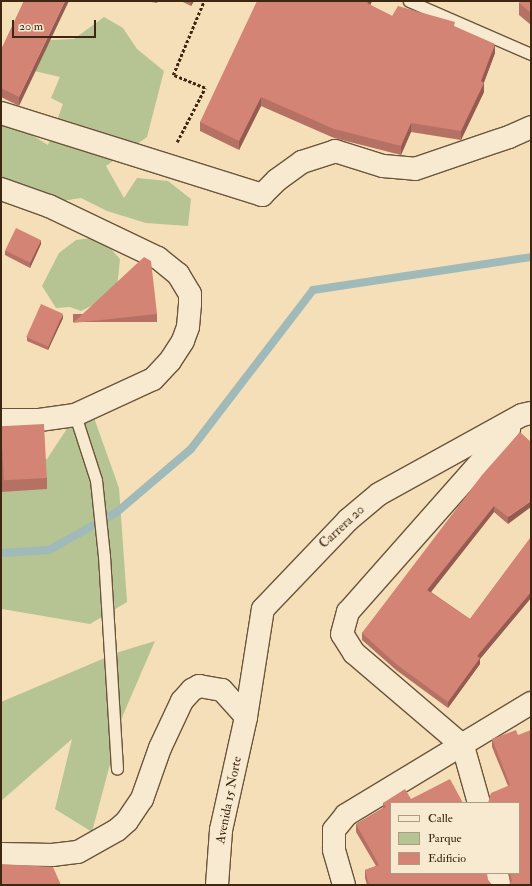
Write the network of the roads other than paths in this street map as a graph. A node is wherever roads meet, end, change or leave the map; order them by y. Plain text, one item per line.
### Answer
1 (409, 1) edge
2 (531, 54) edge
3 (1, 113) edge
4 (531, 127) edge
5 (1, 189) edge
6 (527, 414) edge
7 (75, 415) junction
8 (1, 420) edge
9 (531, 703) edge
10 (246, 717) junction
11 (463, 746) junction
12 (117, 768) dead end
13 (479, 802) edge
14 (1, 854) edge
15 (497, 874) edge
16 (217, 885) edge
17 (344, 885) edge
18 (500, 885) edge

1 - 2 lane
3 - 4 street
5 - 7 street
6 - 10 street, Carrera 20
6 - 11 street
7 - 8 street
7 - 12 lane
9 - 11 street
10 - 14 street
10 - 16 street, Avenida 15 Norte
11 - 13 street
11 - 17 street
15 - 18 street

